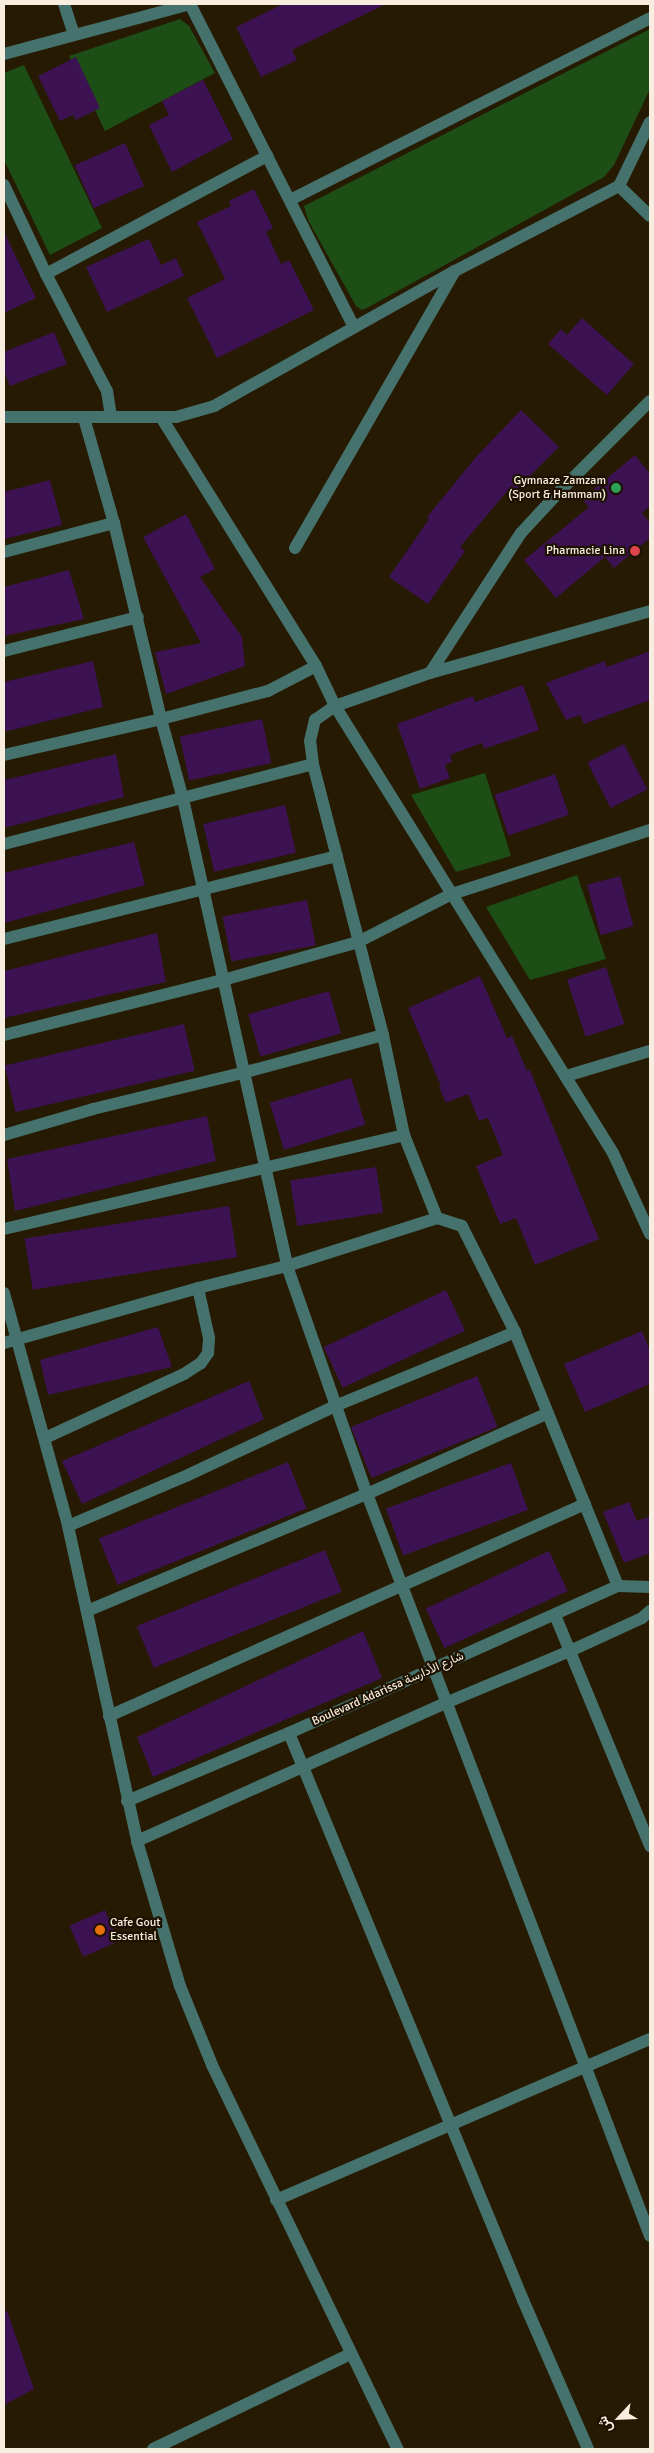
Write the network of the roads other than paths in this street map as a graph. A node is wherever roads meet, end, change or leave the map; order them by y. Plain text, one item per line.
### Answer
1 (64, 4) edge
2 (190, 4) edge
3 (650, 18) edge
4 (74, 34) junction
5 (4, 54) edge
6 (650, 122) edge
7 (267, 156) junction
8 (4, 184) edge
9 (619, 186) junction
10 (290, 200) junction
11 (650, 216) edge
12 (455, 271) junction
13 (46, 274) junction
14 (354, 327) junction
15 (650, 401) edge
16 (112, 416) junction
17 (161, 417) junction
18 (4, 418) edge
19 (84, 418) junction
20 (114, 522) junction
21 (295, 548) dead end
22 (4, 552) edge
23 (650, 611) edge
24 (138, 617) junction
25 (4, 651) edge
26 (316, 666) junction
27 (430, 673) junction
28 (335, 706) junction
29 (161, 719) junction
30 (4, 755) edge
31 (313, 764) junction
32 (183, 799) junction
33 (650, 830) edge
34 (4, 844) edge
35 (337, 856) junction
36 (202, 889) junction
37 (452, 894) junction
38 (4, 939) edge
39 (358, 942) junction
40 (222, 980) junction
41 (4, 1035) edge
42 (383, 1035) junction
43 (650, 1051) edge
44 (246, 1072) junction
45 (566, 1076) junction
46 (4, 1135) edge
47 (404, 1135) junction
48 (266, 1166) junction
49 (437, 1218) junction
50 (4, 1229) edge
51 (650, 1234) edge
52 (287, 1266) junction
53 (198, 1288) junction
54 (4, 1293) edge
55 (515, 1332) junction
56 (10, 1341) edge
57 (335, 1406) junction
58 (548, 1412) junction
59 (45, 1438) junction
60 (367, 1494) junction
61 (585, 1504) junction
62 (68, 1526) junction
63 (403, 1585) junction
64 (618, 1586) junction
65 (650, 1588) edge
66 (87, 1611) junction
67 (650, 1611) edge
68 (555, 1615) junction
69 (570, 1651) junction
70 (434, 1669) junction
71 (448, 1702) junction
72 (109, 1716) junction
73 (289, 1733) junction
74 (304, 1768) junction
75 (127, 1801) junction
76 (136, 1841) junction
77 (650, 1846) edge
78 (650, 2039) edge
79 (586, 2068) junction
80 (451, 2125) junction
81 (276, 2200) junction
82 (650, 2236) edge
83 (350, 2354) junction
84 (153, 2449) edge
85 (398, 2449) edge
86 (588, 2449) edge

1 - 4 street
2 - 4 street
2 - 7 street
3 - 10 street
4 - 5 street
6 - 9 street
7 - 10 street
7 - 13 street
8 - 13 street
9 - 11 street
9 - 12 street
10 - 14 street
12 - 14 street
12 - 21 street
13 - 16 street
14 - 17 street
15 - 27 street
16 - 17 street
16 - 19 street
17 - 26 street
18 - 19 street
19 - 20 street
20 - 22 street
20 - 24 street
23 - 27 street
24 - 25 street
24 - 29 street
26 - 28 street
26 - 29 street
27 - 28 street
28 - 31 street
28 - 37 street
29 - 30 street
29 - 32 street
31 - 32 street
31 - 35 street
32 - 34 street
32 - 36 street
33 - 37 street
35 - 36 street
35 - 39 street
36 - 38 street
36 - 40 street
37 - 39 street
37 - 45 street
39 - 40 street
39 - 42 street
40 - 41 street
40 - 44 street
42 - 44 street
42 - 47 street
43 - 45 street
44 - 46 street
44 - 48 street
45 - 51 street
47 - 48 street
47 - 49 street
48 - 50 street
48 - 52 street
49 - 52 street
49 - 55 street
52 - 53 street
52 - 57 street
53 - 56 street
53 - 59 street
54 - 56 street
55 - 57 street
55 - 58 street
56 - 59 street
57 - 60 street
57 - 62 street
58 - 60 street
58 - 61 street
59 - 62 street
60 - 63 street
60 - 66 street
61 - 63 street
61 - 64 street
62 - 66 street
63 - 70 street
63 - 72 street
64 - 65 street, Boulevard Adarissa شارع الأدارسة
64 - 68 street, Boulevard Adarissa شارع الأدارسة
66 - 72 street
67 - 69 street
68 - 69 street
68 - 70 street, Boulevard Adarissa شارع الأدارسة
69 - 71 street
69 - 77 street
70 - 71 street
70 - 73 street, Boulevard Adarissa شارع الأدارسة
71 - 74 street
71 - 79 street
72 - 75 street
73 - 74 street
73 - 75 street, Boulevard Adarissa شارع الأدارسة
74 - 76 street
74 - 80 street
75 - 76 street
76 - 81 street
78 - 79 street
79 - 80 street
79 - 82 street
80 - 81 street
80 - 86 street
81 - 83 street
83 - 84 street
83 - 85 street

